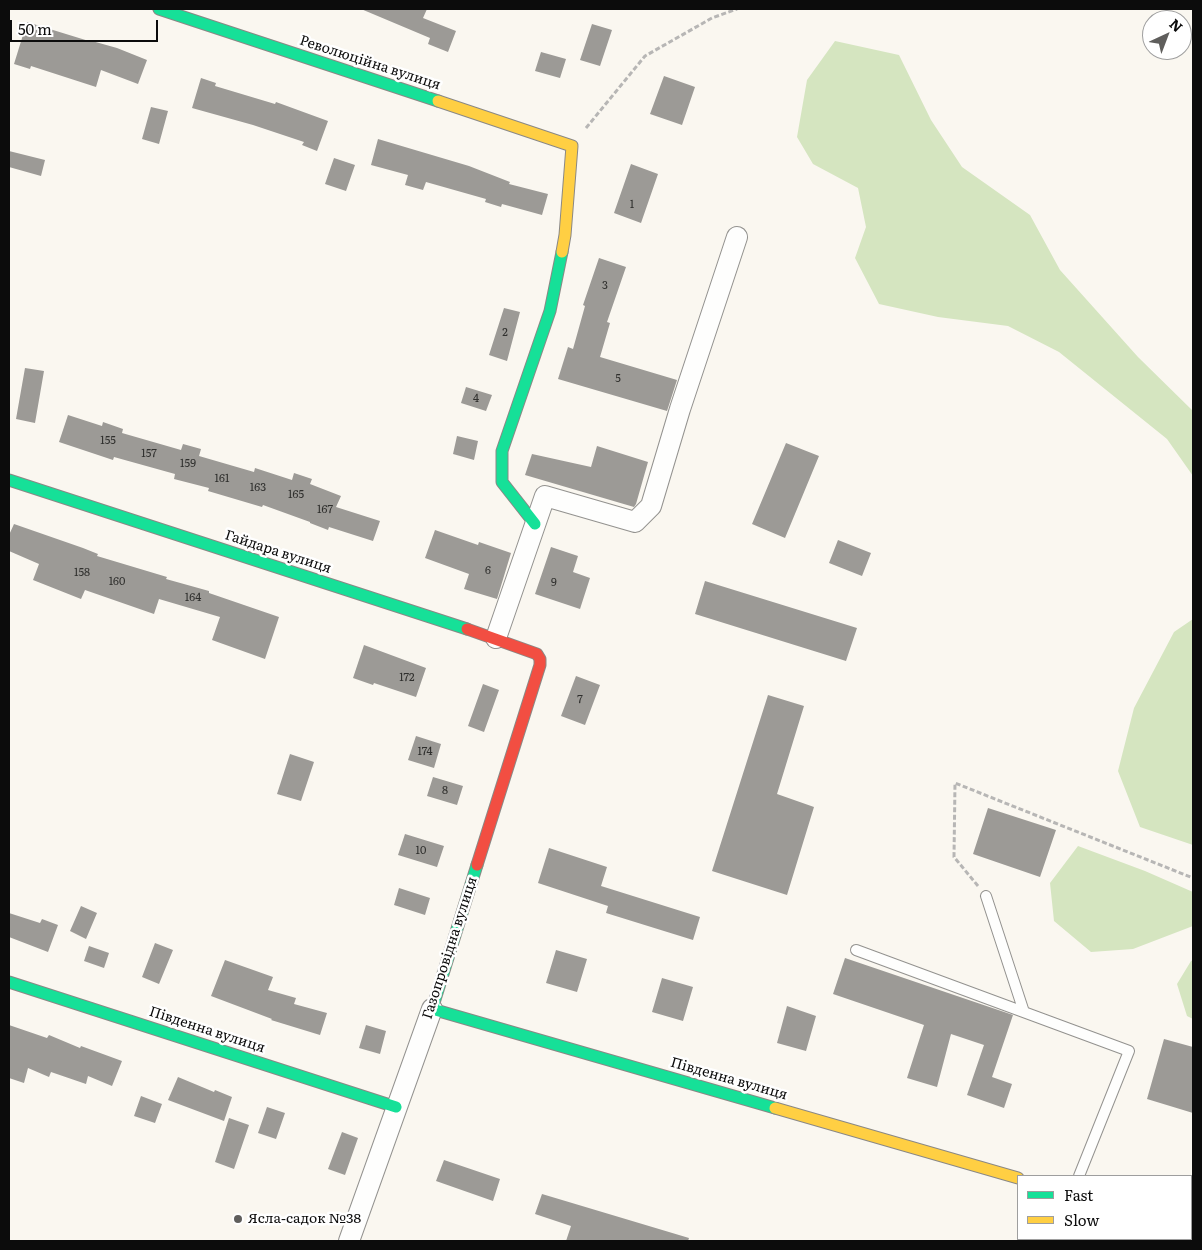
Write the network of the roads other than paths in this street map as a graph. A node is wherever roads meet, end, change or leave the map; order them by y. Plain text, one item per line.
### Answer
1 (159, 9) edge
2 (737, 237) dead end
3 (9, 480) edge
4 (535, 524) junction
5 (496, 638) junction
6 (536, 654) joint
7 (986, 896) road end
8 (856, 950) dead end
9 (9, 982) edge
10 (432, 1009) junction
11 (1024, 1012) junction
12 (396, 1107) junction
13 (1079, 1175) edge
14 (1017, 1178) edge
15 (349, 1241) edge

1 - 4 street, Революційна вулиця
2 - 4 street
3 - 5 street, Гайдара вулиця
4 - 5 street
5 - 6 street, Гайдара вулиця
6 - 10 street, Газопровідна вулиця
7 - 11 lane
8 - 11 lane
9 - 12 street, Південна вулиця
10 - 12 street, Газопровідна вулиця
10 - 14 street, Південна вулиця
11 - 13 lane
12 - 15 street, Газопровідна вулиця

